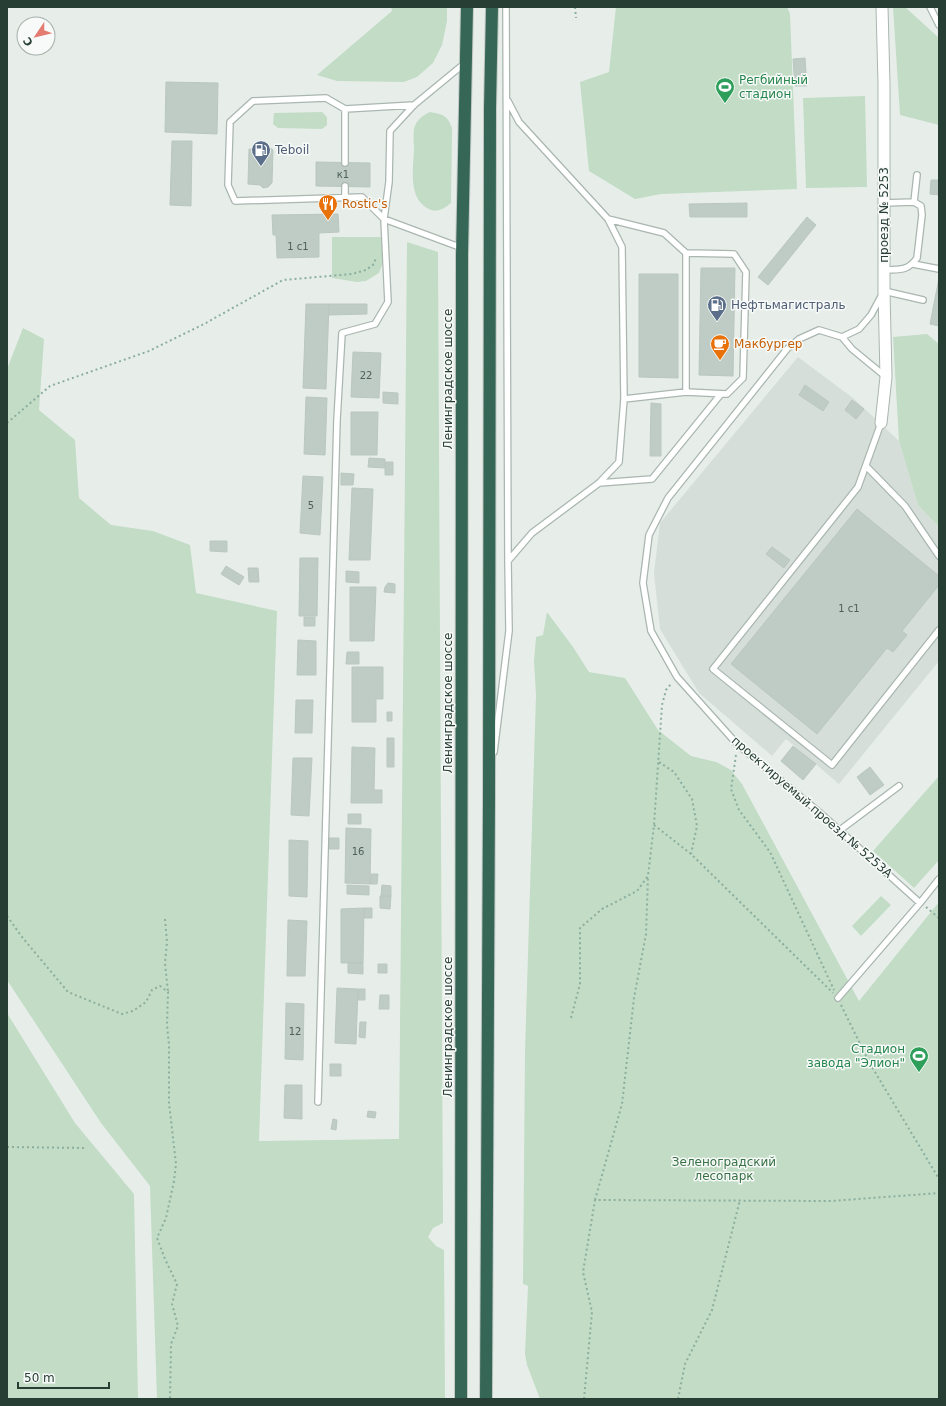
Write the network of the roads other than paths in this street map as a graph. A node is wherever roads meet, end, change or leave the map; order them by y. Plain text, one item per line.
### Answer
1 (467, 7) edge
2 (492, 7) edge
3 (506, 7) edge
4 (882, 7) edge
5 (930, 7) edge
6 (939, 25) edge
7 (465, 63) junction
8 (507, 100) junction
9 (414, 105) junction
10 (345, 109) junction
11 (345, 163) dead end
12 (918, 175) dead end
13 (345, 186) dead end
14 (345, 197) junction
15 (914, 202) junction
16 (884, 203) junction
17 (384, 219) junction
18 (608, 219) junction
19 (462, 248) junction
20 (686, 253) junction
21 (913, 264) junction
22 (939, 269) edge
23 (884, 270) junction
24 (884, 290) junction
25 (923, 300) dead end
26 (842, 337) junction
27 (886, 377) junction
28 (686, 392) junction
29 (721, 394) junction
30 (624, 399) junction
31 (881, 423) joint
32 (866, 466) junction
33 (599, 483) junction
34 (939, 556) edge
35 (508, 561) junction
36 (939, 630) edge
37 (899, 786) dead end
38 (488, 798) junction
39 (840, 830) junction
40 (939, 879) edge
41 (920, 903) junction
42 (838, 998) road end
43 (318, 1102) dead end
44 (462, 1399) edge
45 (486, 1399) edge

1 - 7 highway, Ленинградское шоссе
2 - 38 highway
3 - 8 lane
4 - 16 street, проезд № 5253
5 - 6 lane
7 - 9 lane
7 - 19 highway, Ленинградское шоссе
8 - 18 lane
8 - 35 lane
9 - 10 lane
9 - 17 lane
10 - 11 lane
10 - 14 lane
12 - 15 lane
13 - 14 lane
14 - 17 lane
15 - 16 lane
15 - 21 lane
16 - 23 street, проезд № 5253
17 - 19 lane
17 - 43 lane
18 - 20 lane
18 - 30 lane
19 - 44 highway, Ленинградское шоссе
20 - 28 lane
20 - 29 lane
21 - 22 lane
21 - 23 lane
23 - 24 street, проезд № 5253
24 - 25 lane
24 - 26 lane
24 - 27 street, проезд № 5253
26 - 27 lane
26 - 39 lane, проектируемый проезд № 5253А
27 - 31 street, проезд № 5253
28 - 29 lane
28 - 30 lane
29 - 33 lane
30 - 33 lane
31 - 32 lane
32 - 34 lane
32 - 36 lane
33 - 35 lane
35 - 38 lane
37 - 39 lane
38 - 45 highway
39 - 41 lane, проектируемый проезд № 5253А
40 - 41 lane
41 - 42 lane

